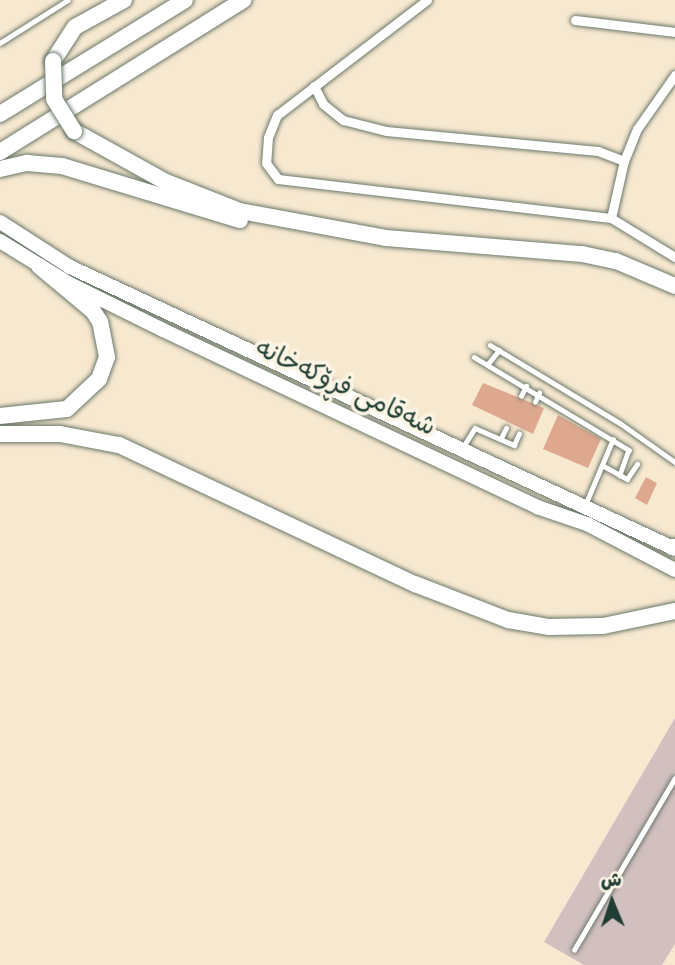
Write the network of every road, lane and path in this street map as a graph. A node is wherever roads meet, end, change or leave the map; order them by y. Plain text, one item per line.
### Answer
1 (68, 0) edge
2 (124, 0) edge
3 (185, 0) edge
4 (243, 0) edge
5 (427, 0) edge
6 (575, 20) dead end
7 (675, 32) edge
8 (0, 43) edge
9 (675, 75) edge
10 (314, 86) junction
11 (0, 114) edge
12 (0, 152) edge
13 (624, 161) junction
14 (0, 169) edge
15 (611, 219) junction
16 (0, 222) edge
17 (386, 238) junction
18 (0, 241) edge
19 (675, 257) edge
20 (39, 266) junction
21 (675, 286) edge
22 (489, 345) dead end
23 (499, 350) junction
24 (474, 357) dead end
25 (487, 365) junction
26 (526, 386) junction
27 (539, 393) junction
28 (521, 396) dead end
29 (535, 402) dead end
30 (0, 416) edge
31 (506, 428) dead end
32 (0, 434) edge
33 (519, 434) dead end
34 (501, 439) junction
35 (614, 439) junction
36 (463, 447) junction
37 (675, 462) edge
38 (638, 464) dead end
39 (602, 465) junction
40 (620, 475) junction
41 (591, 506) junction
42 (587, 524) junction
43 (674, 548) edge
44 (675, 570) edge
45 (675, 611) edge
46 (674, 781) edge
47 (573, 950) dead end

1 - 8 lane
2 - 17 highway, bridge
3 - 11 highway
4 - 12 highway
5 - 10 street
6 - 7 street
9 - 13 street
10 - 13 street
10 - 15 street
13 - 15 street
14 - 17 highway
15 - 19 street
16 - 36 main road, شەقامی فڕۆکەخانە
17 - 21 highway
18 - 20 main road, شەقامی فڕۆکەخانە
20 - 30 highway
20 - 42 main road, شەقامی فڕۆکەخانە
22 - 23 lane
23 - 25 lane
23 - 37 lane
24 - 25 lane
25 - 26 lane
26 - 27 lane
26 - 28 lane
27 - 29 lane
27 - 35 lane
31 - 34 lane
32 - 45 highway
33 - 34 lane
34 - 36 lane
35 - 39 lane
35 - 40 lane
36 - 41 main road, شەقامی فڕۆکەخانە
38 - 40 lane
39 - 40 lane
39 - 41 lane
41 - 42 main road
41 - 43 main road, شەقامی فڕۆکەخانە
42 - 44 main road, شەقامی فڕۆکەخانە
46 - 47 lane

